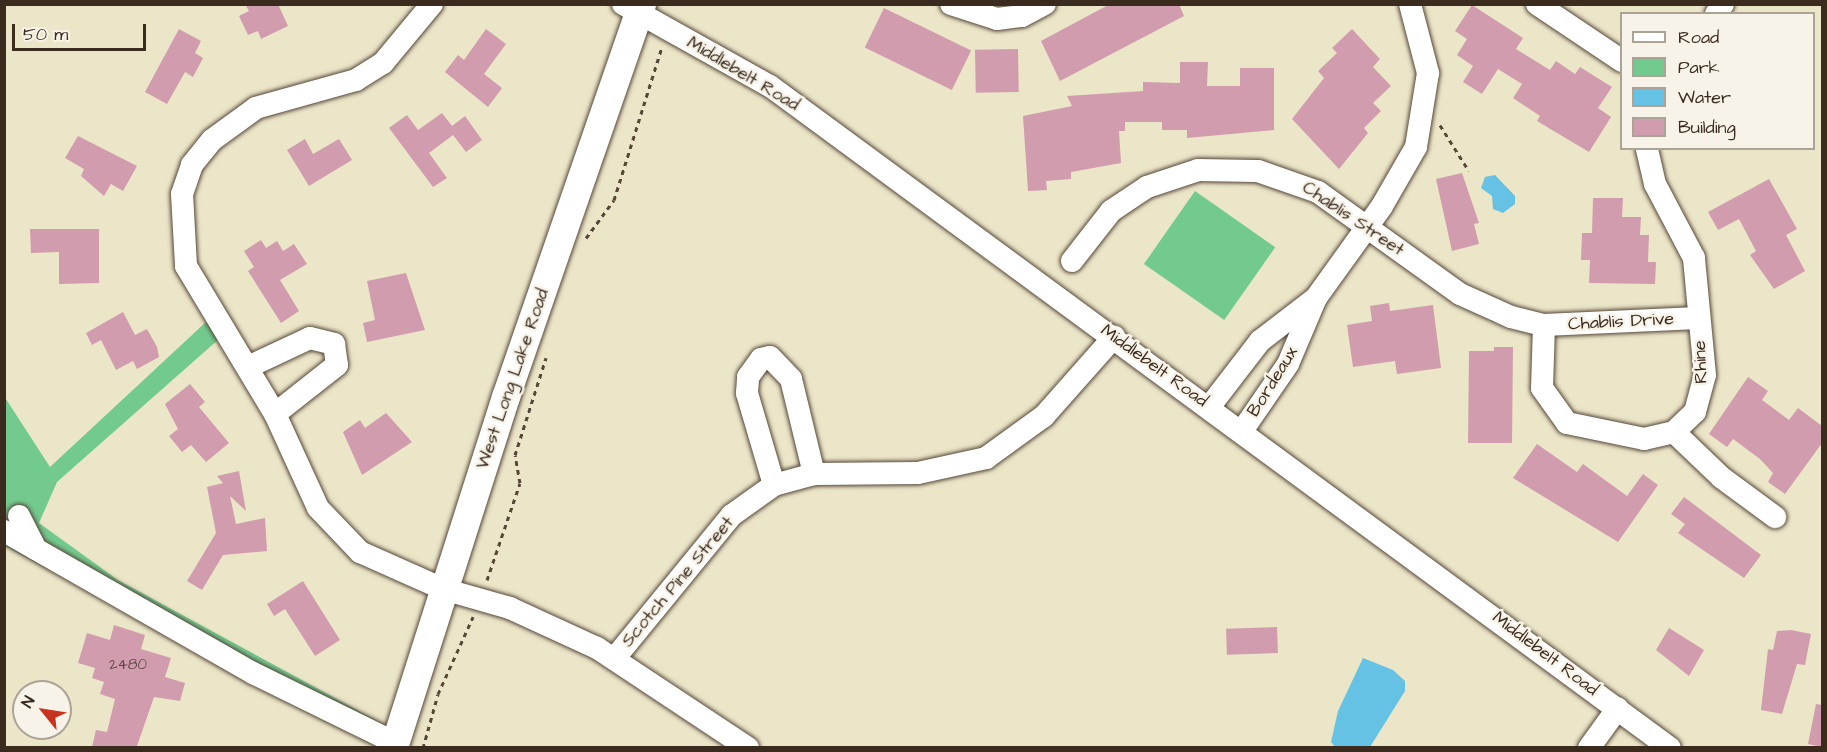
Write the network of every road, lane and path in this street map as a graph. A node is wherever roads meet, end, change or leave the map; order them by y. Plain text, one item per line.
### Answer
1 (432, 4) edge
2 (951, 4) edge
3 (1045, 4) edge
4 (1410, 4) edge
5 (1537, 4) edge
6 (634, 7) edge
7 (670, 30) junction
8 (1620, 60) edge
9 (1434, 122) dead end
10 (1648, 150) edge
11 (1469, 171) dead end
12 (1368, 227) junction
13 (583, 242) dead end
14 (1071, 261) dead end
15 (1316, 298) junction
16 (1698, 318) junction
17 (1544, 325) junction
18 (1114, 337) junction
19 (547, 355) dead end
20 (248, 367) junction
21 (1210, 406) junction
22 (274, 414) junction
23 (1242, 431) junction
24 (1674, 432) junction
25 (814, 474) junction
26 (774, 485) junction
27 (1774, 517) dead end
28 (12, 523) edge
29 (442, 589) junction
30 (479, 599) junction
31 (614, 659) junction
32 (1618, 708) junction
33 (395, 745) edge
34 (423, 747) edge
35 (748, 747) edge
36 (1589, 747) edge
37 (1670, 747) edge

1 - 20 street
2 - 3 street
4 - 12 street, Bordeaux
5 - 8 street
6 - 7 street, Middlebelt Road
6 - 29 main road, West Long Lake Road
7 - 13 path
7 - 18 street, Middlebelt Road
9 - 11 path
10 - 16 street, Rhine
12 - 14 street, Chablis Street
12 - 15 street, Bordeaux
12 - 17 street, Chablis Street
15 - 21 street, Bordeaux
15 - 23 street, Bordeaux
16 - 17 street, Chablis Drive
16 - 24 street, Rhine
17 - 24 street
18 - 21 street, Middlebelt Road
18 - 25 street, Scotch Pine Street
19 - 30 path
20 - 22 street
20 - 22 street
21 - 23 street, Middlebelt Road
22 - 29 street
23 - 32 street, Middlebelt Road
24 - 27 street
25 - 26 street, Scotch Pine Street
25 - 26 street
26 - 31 street, Scotch Pine Street
28 - 33 street
29 - 30 street
29 - 33 main road, West Long Lake Road
30 - 31 street
30 - 34 path
31 - 35 street
32 - 36 street
32 - 37 street, Middlebelt Road

